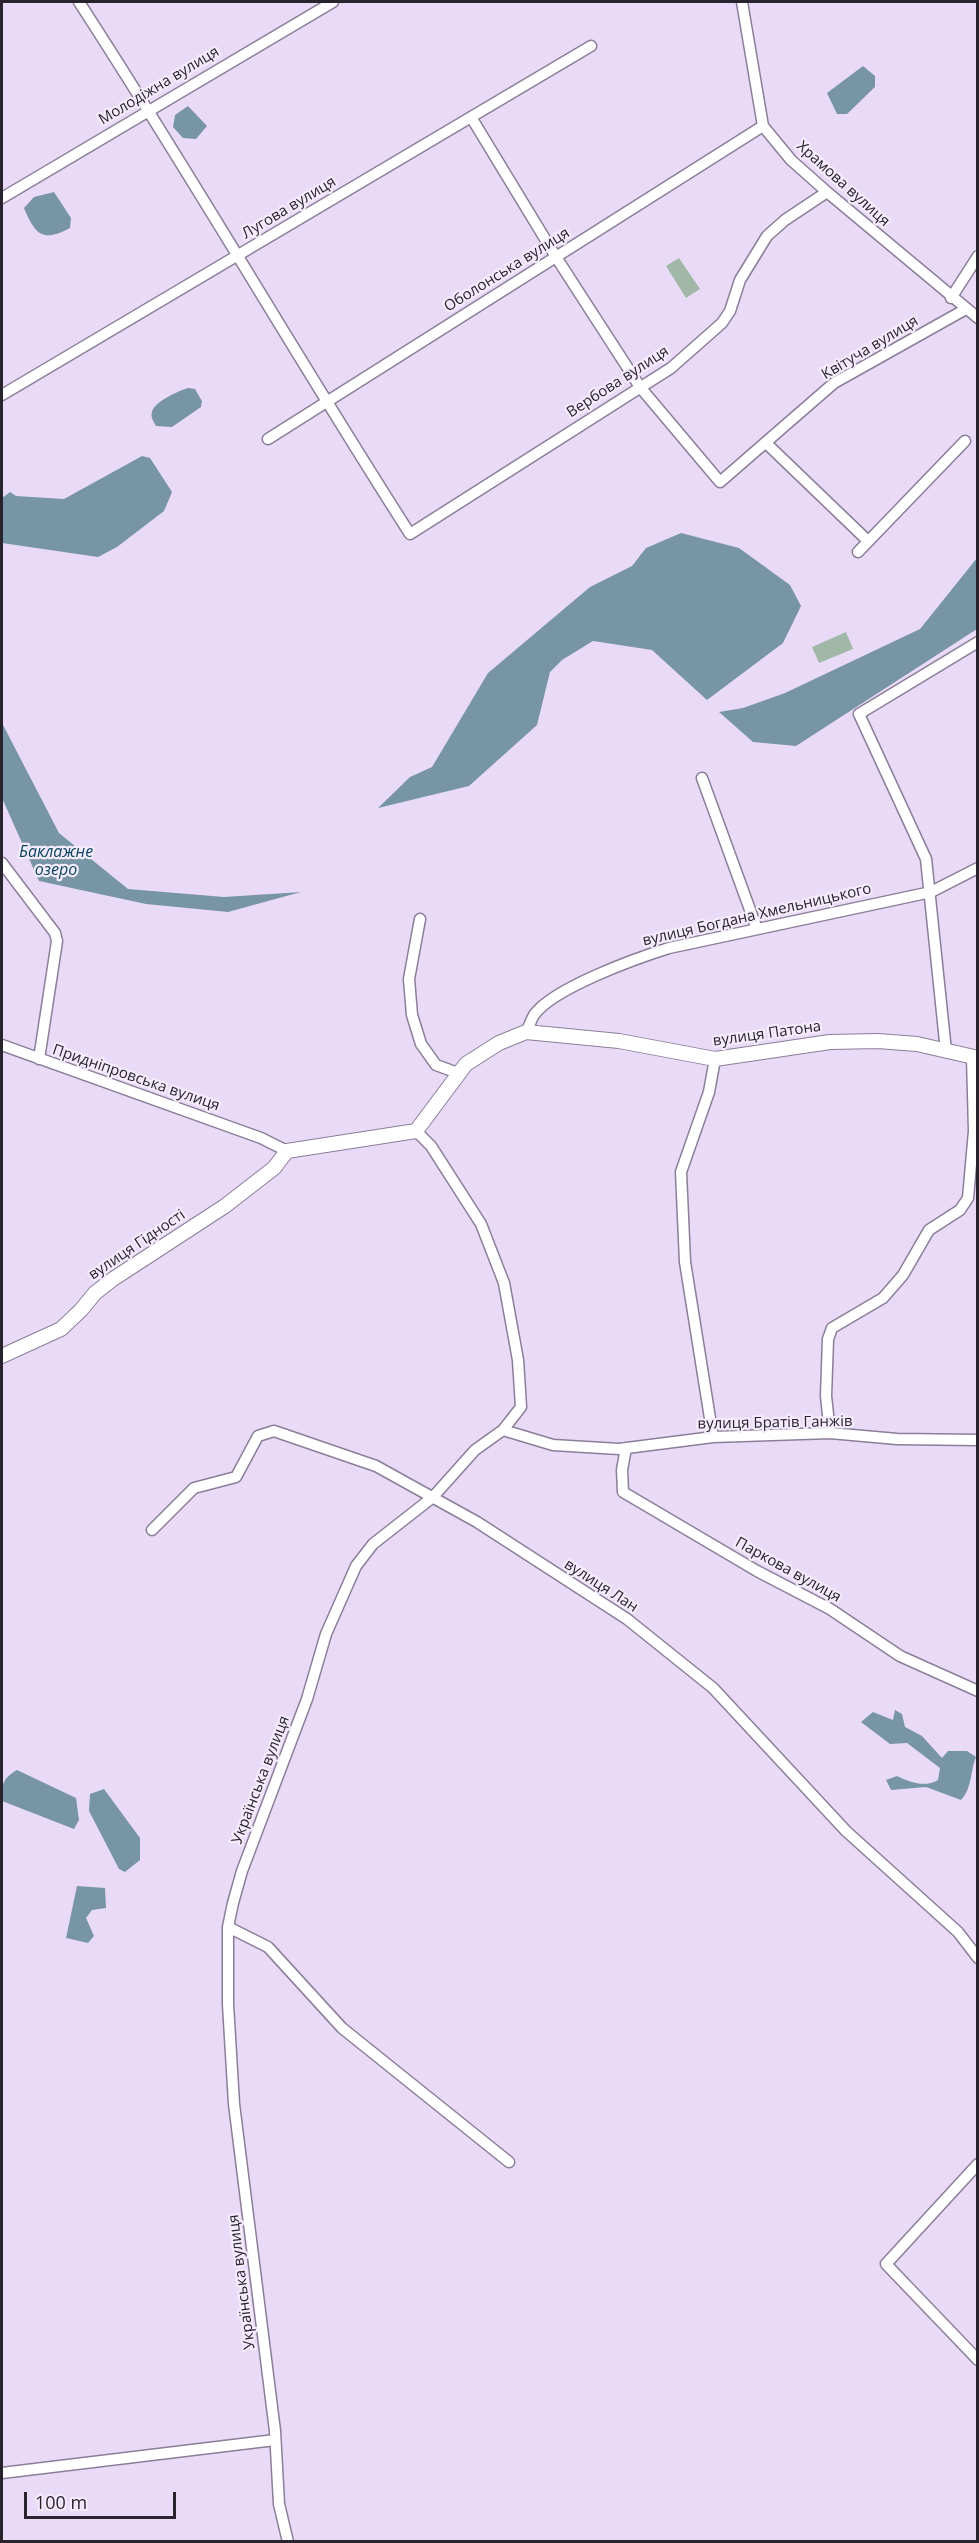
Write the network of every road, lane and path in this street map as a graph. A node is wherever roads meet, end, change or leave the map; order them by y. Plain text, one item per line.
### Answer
1 (81, 2) edge
2 (333, 2) edge
3 (742, 2) edge
4 (591, 46) dead end
5 (149, 109) junction
6 (471, 117) junction
7 (763, 126) junction
8 (827, 192) junction
9 (2, 198) edge
10 (239, 255) junction
11 (978, 255) edge
12 (556, 257) junction
13 (951, 298) junction
14 (966, 309) junction
15 (978, 318) edge
16 (640, 387) junction
17 (2, 395) edge
18 (325, 402) junction
19 (268, 439) dead end
20 (965, 441) dead end
21 (766, 443) junction
22 (868, 542) junction
23 (858, 552) dead end
24 (978, 642) edge
25 (702, 778) dead end
26 (2, 863) edge
27 (978, 868) edge
28 (931, 892) junction
29 (420, 919) dead end
30 (757, 929) junction
31 (526, 1032) junction
32 (2, 1045) edge
33 (946, 1051) junction
34 (975, 1057) edge
35 (39, 1059) junction
36 (716, 1059) junction
37 (458, 1073) junction
38 (416, 1131) junction
39 (287, 1151) junction
40 (2, 1356) edge
41 (503, 1430) junction
42 (830, 1433) junction
43 (713, 1437) junction
44 (978, 1440) edge
45 (626, 1448) junction
46 (433, 1497) junction
47 (152, 1530) dead end
48 (978, 1690) edge
49 (228, 1928) junction
50 (978, 1958) edge
51 (509, 2162) dead end
52 (978, 2164) edge
53 (978, 2360) edge
54 (275, 2440) junction
55 (2, 2473) edge
56 (288, 2541) edge

1 - 5 street
2 - 5 street, Молодіжна вулиця
3 - 7 street, Храмова вулиця
4 - 6 street, Лугова вулиця
5 - 9 street, Молодіжна вулиця
5 - 10 street
6 - 10 street, Лугова вулиця
6 - 12 street
7 - 8 street, Храмова вулиця
7 - 12 street, Оболонська вулиця
8 - 13 street, Храмова вулиця
8 - 16 street, Вербова вулиця
10 - 17 street, Лугова вулиця
10 - 18 street
11 - 13 street
12 - 16 street
12 - 18 street, Оболонська вулиця
13 - 14 street, Храмова вулиця
14 - 15 street, Храмова вулиця
14 - 21 street, Квітуча вулиця
16 - 18 street, Вербова вулиця
16 - 21 street, Квітуча вулиця
18 - 19 street, Оболонська вулиця
20 - 22 street
21 - 22 street
22 - 23 street
24 - 28 street
25 - 30 street
26 - 35 street
27 - 28 street, вулиця Богдана Хмельницького
28 - 30 street, вулиця Богдана Хмельницького
28 - 33 street
29 - 37 street
30 - 31 street, вулиця Богдана Хмельницького
31 - 36 street, вулиця Патона
31 - 37 street
32 - 35 street, Придніпровська вулиця
33 - 34 street, вулиця Патона
33 - 36 street, вулиця Патона
34 - 42 street
35 - 39 street, Придніпровська вулиця
36 - 43 street
37 - 38 street
38 - 39 street
38 - 41 street, Українська вулиця
39 - 40 street, вулиця Гідності
41 - 45 street, вулиця Братів Ганжів
41 - 46 street, Українська вулиця
42 - 43 street, вулиця Братів Ганжів
42 - 44 street, вулиця Братів Ганжів
43 - 45 street, вулиця Братів Ганжів
45 - 48 street, Паркова вулиця
46 - 47 street, вулиця Лан
46 - 49 street, Українська вулиця
46 - 50 street, вулиця Лан
49 - 51 street
49 - 54 street, Українська вулиця
52 - 53 street
54 - 55 street
54 - 56 street, Українська вулиця

